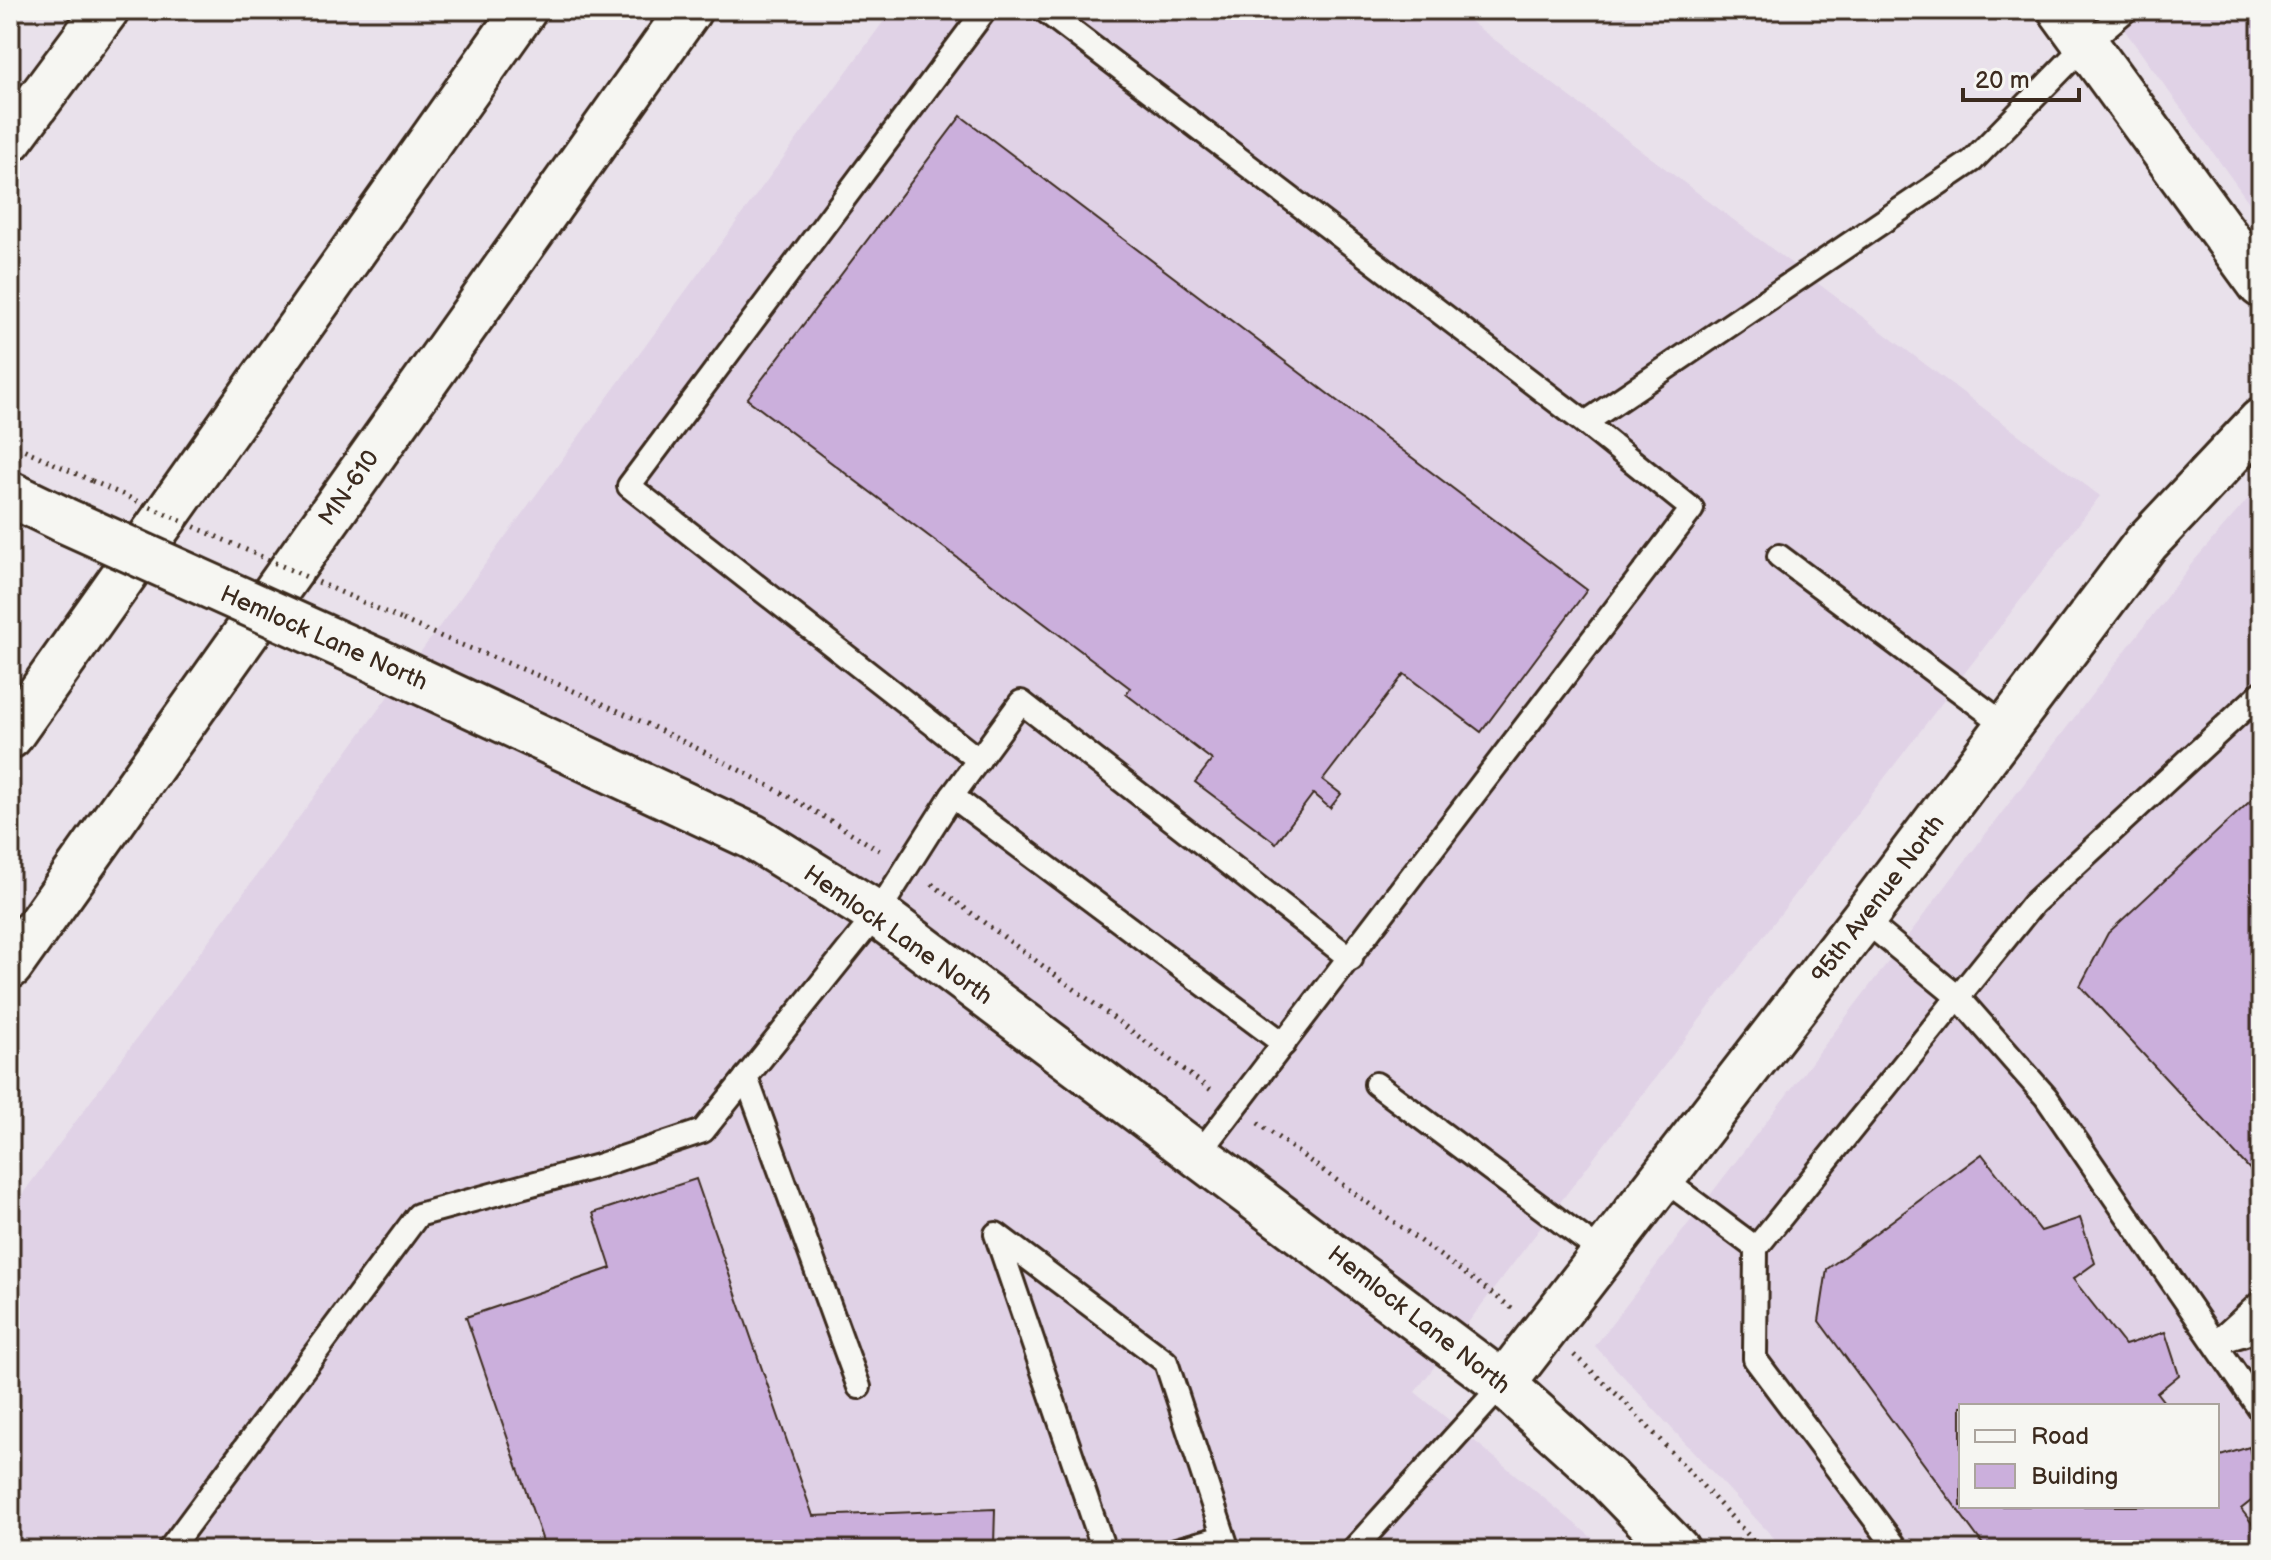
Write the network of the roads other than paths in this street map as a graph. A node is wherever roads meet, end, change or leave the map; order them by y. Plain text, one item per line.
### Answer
1 (106, 10) edge
2 (524, 10) edge
3 (689, 10) edge
4 (985, 10) edge
5 (1044, 10) edge
6 (2061, 10) edge
7 (2126, 10) edge
8 (2086, 44) junction
9 (10, 139) edge
10 (2261, 285) edge
11 (2261, 421) edge
12 (1585, 423) junction
13 (10, 494) edge
14 (1779, 556) dead end
15 (2261, 693) edge
16 (2008, 727) junction
17 (10, 736) edge
18 (979, 760) junction
19 (952, 796) junction
20 (877, 914) junction
21 (1863, 919) junction
22 (1351, 959) junction
23 (10, 966) edge
24 (1959, 998) junction
25 (1284, 1044) junction
26 (746, 1077) junction
27 (1376, 1084) dead end
28 (1199, 1154) junction
29 (1663, 1179) junction
30 (1756, 1248) junction
31 (1604, 1254) junction
32 (2261, 1302) edge
33 (2261, 1329) edge
34 (2217, 1342) junction
35 (1503, 1384) junction
36 (859, 1387) dead end
37 (2261, 1411) edge
38 (1226, 1543) edge
39 (169, 1550) edge
40 (1104, 1550) edge
41 (1176, 1550) edge
42 (1353, 1550) edge
43 (1677, 1550) edge
44 (1898, 1550) edge

1 - 9 main road
2 - 17 main road
3 - 23 main road, MN-610
4 - 18 lane
5 - 12 lane
6 - 8 main road
7 - 8 lane
8 - 10 main road
8 - 12 lane
11 - 16 main road, 95th Avenue North
12 - 22 lane
13 - 20 main road, Hemlock Lane North, bridge
14 - 16 lane
15 - 24 lane
16 - 21 main road, 95th Avenue North
18 - 19 lane
18 - 22 lane
19 - 20 lane
19 - 25 lane
20 - 26 lane
20 - 28 main road, Hemlock Lane North
21 - 24 lane
21 - 29 main road, 95th Avenue North
22 - 25 lane
24 - 30 lane
24 - 34 lane
25 - 28 lane
26 - 36 lane
26 - 39 lane
27 - 31 lane
28 - 35 main road, Hemlock Lane North
29 - 30 lane
29 - 31 main road, 95th Avenue North
30 - 44 lane
31 - 35 main road, 95th Avenue North
32 - 34 lane
33 - 34 lane
34 - 37 lane
35 - 42 lane
35 - 43 main road, Hemlock Lane North
38 - 40 lane
38 - 41 lane

